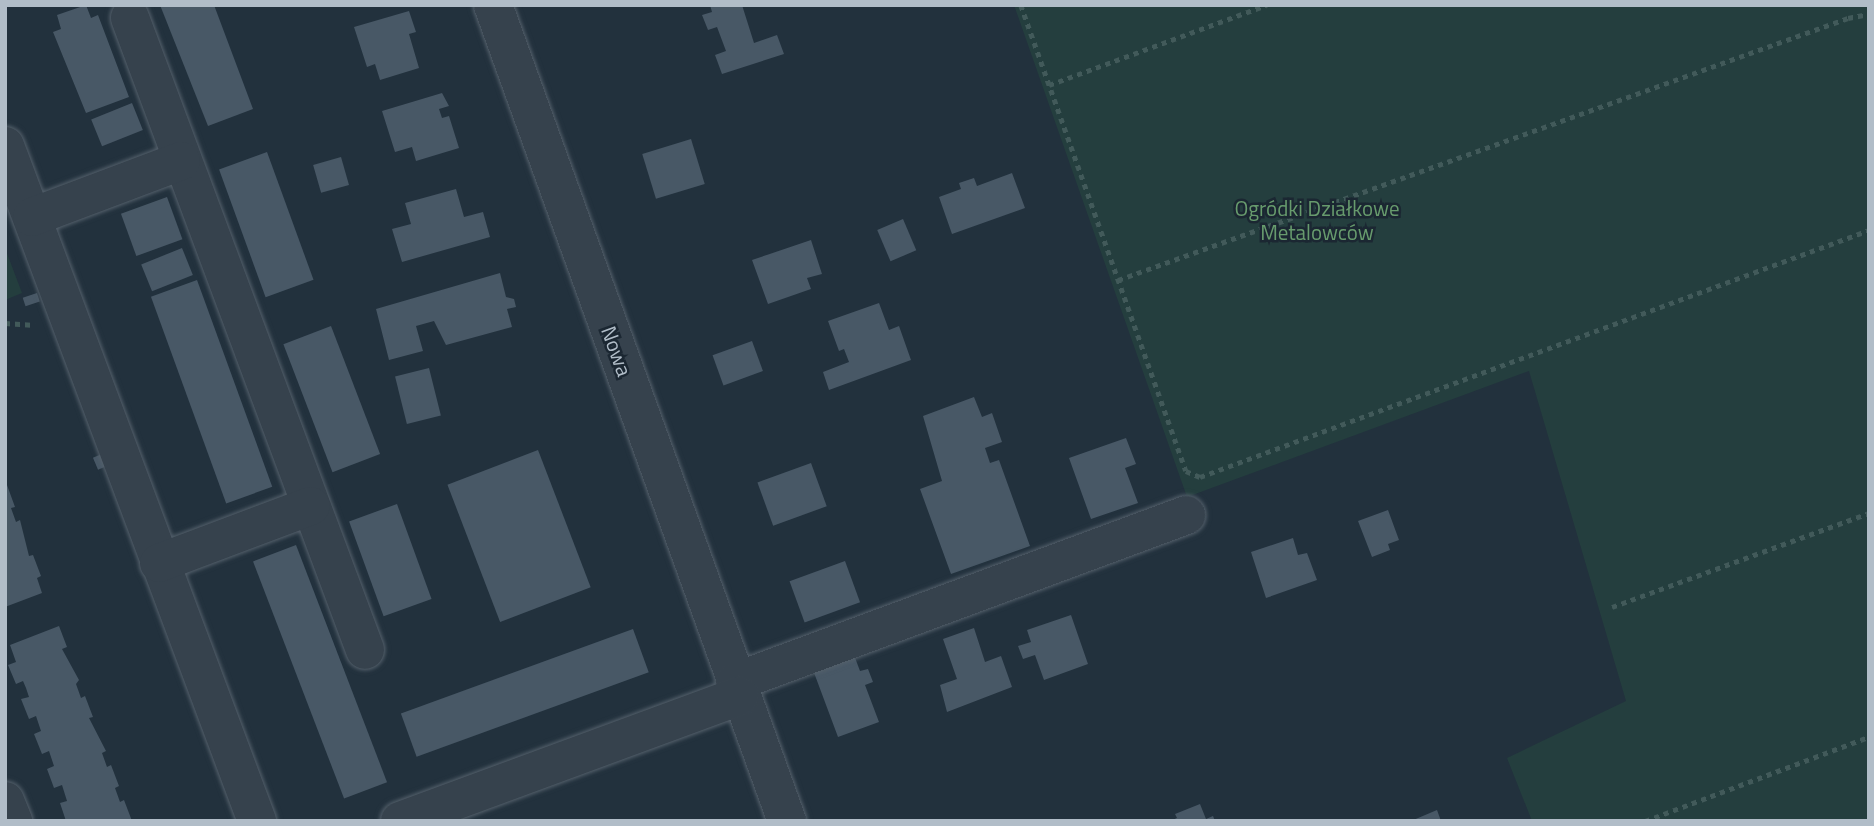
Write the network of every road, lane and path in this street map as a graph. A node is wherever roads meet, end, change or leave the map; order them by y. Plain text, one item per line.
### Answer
1 (493, 5) edge
2 (1021, 5) edge
3 (1267, 5) edge
4 (1869, 14) edge
5 (130, 18) dead end
6 (1049, 85) junction
7 (5, 146) edge
8 (181, 161) junction
9 (32, 217) junction
10 (1869, 230) edge
11 (1118, 280) junction
12 (5, 323) edge
13 (32, 324) dead end
14 (311, 506) junction
15 (1869, 513) edge
16 (1186, 515) dead end
17 (159, 563) junction
18 (1612, 607) dead end
19 (365, 650) dead end
20 (738, 689) junction
21 (1869, 737) edge
22 (5, 801) edge
23 (13, 821) edge
24 (257, 821) edge
25 (400, 821) edge
26 (787, 821) edge
27 (1644, 821) edge

1 - 20 street, Nowa
2 - 6 path
3 - 6 path
4 - 11 path
5 - 8 street
6 - 11 path
7 - 9 street
8 - 9 street
8 - 14 street
9 - 17 street
10 - 11 path
12 - 13 path
14 - 17 street
14 - 19 street
15 - 18 path
16 - 20 street
17 - 24 street
20 - 25 street
20 - 26 street, Nowa
21 - 27 path
22 - 23 street

